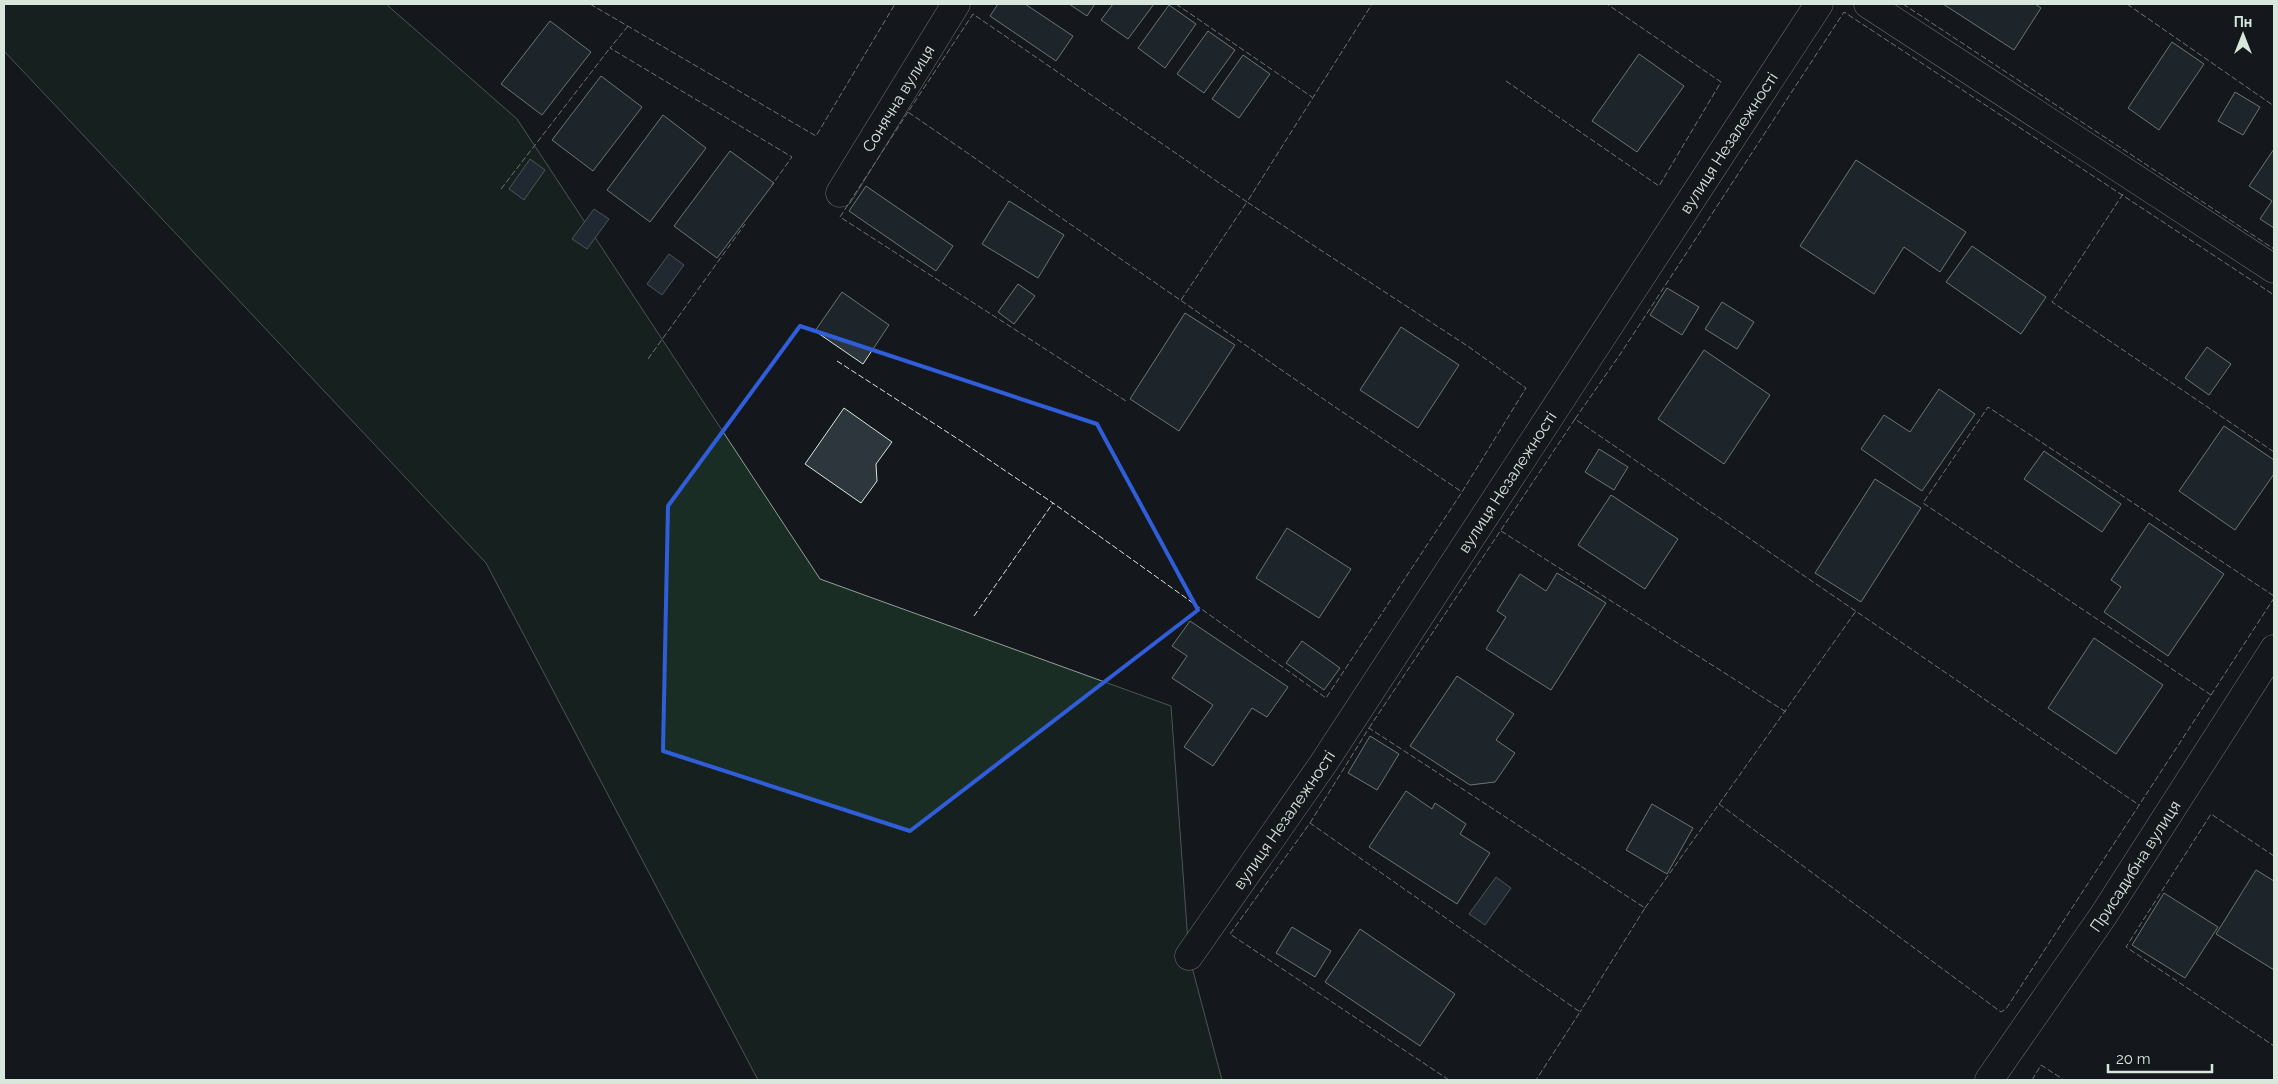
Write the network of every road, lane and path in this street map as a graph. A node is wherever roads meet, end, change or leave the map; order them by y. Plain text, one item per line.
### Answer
1 (956, 4) edge
2 (1820, 4) edge
3 (1868, 4) edge
4 (840, 193) dead end
5 (2274, 269) edge
6 (2274, 649) edge
7 (1189, 956) dead end
8 (1989, 1080) edge

1 - 4 street, Сонячна вулиця
2 - 7 street, вулиця Незалежності
3 - 5 street
6 - 8 street, Присадибна вулиця

